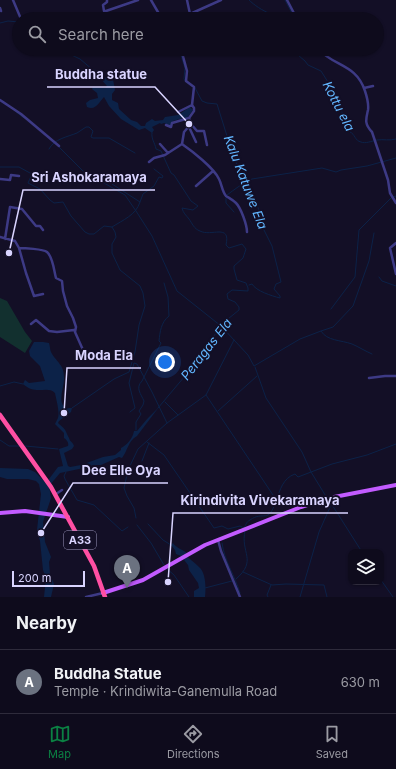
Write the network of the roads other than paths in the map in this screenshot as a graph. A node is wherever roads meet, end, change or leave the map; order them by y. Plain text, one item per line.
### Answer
1 (13, 0) edge
2 (107, 0) edge
3 (138, 0) edge
4 (151, 0) edge
5 (187, 0) edge
6 (221, 0) edge
7 (287, 0) edge
8 (18, 12) edge
9 (158, 12) edge
10 (190, 12) edge
11 (194, 12) edge
12 (294, 12) edge
13 (183, 56) edge
14 (326, 56) edge
15 (373, 86) dead end
16 (364, 88) junction
17 (0, 100) edge
18 (192, 104) junction
19 (178, 112) dead end
20 (189, 118) junction
21 (166, 125) dead end
22 (190, 125) junction
23 (196, 142) dead end
24 (160, 144) dead end
25 (182, 144) junction
26 (207, 145) dead end
27 (59, 146) dead end
28 (168, 152) junction
29 (149, 162) dead end
30 (212, 171) junction
31 (19, 176) dead end
32 (0, 179) edge
33 (196, 186) dead end
34 (396, 203) edge
35 (43, 230) dead end
36 (247, 232) dead end
37 (0, 237) edge
38 (5, 239) junction
39 (396, 243) edge
40 (19, 248) junction
41 (396, 274) edge
42 (43, 294) dead end
43 (31, 324) dead end
44 (74, 330) junction
45 (83, 350) dead end
46 (396, 376) edge
47 (369, 378) dead end
48 (0, 415) edge
49 (396, 485) edge
50 (62, 490) dead end
51 (55, 494) junction
52 (0, 513) edge
53 (68, 517) junction
54 (218, 540) junction
55 (104, 595) edge
56 (86, 597) edge
57 (240, 597) edge

1 - 8 street
2 - 3 street
4 - 9 street
5 - 10 street
6 - 11 street
7 - 12 street
13 - 18 street
14 - 16 street
15 - 16 street
16 - 34 street
17 - 27 street
18 - 19 street
18 - 20 street
20 - 21 street
20 - 22 street
22 - 23 street
22 - 25 street
22 - 26 street
24 - 28 street
25 - 28 street
25 - 30 street
28 - 29 street
30 - 33 street
30 - 36 street
31 - 32 street
35 - 38 street
37 - 38 street
38 - 40 street
39 - 41 street
40 - 42 street
40 - 44 street
43 - 44 street
44 - 45 street
46 - 47 street
48 - 51 highway, A33
49 - 54 main road
50 - 51 street
51 - 53 highway, A33
52 - 53 main road
53 - 55 highway, A33
54 - 55 main road
54 - 57 street
55 - 56 street

